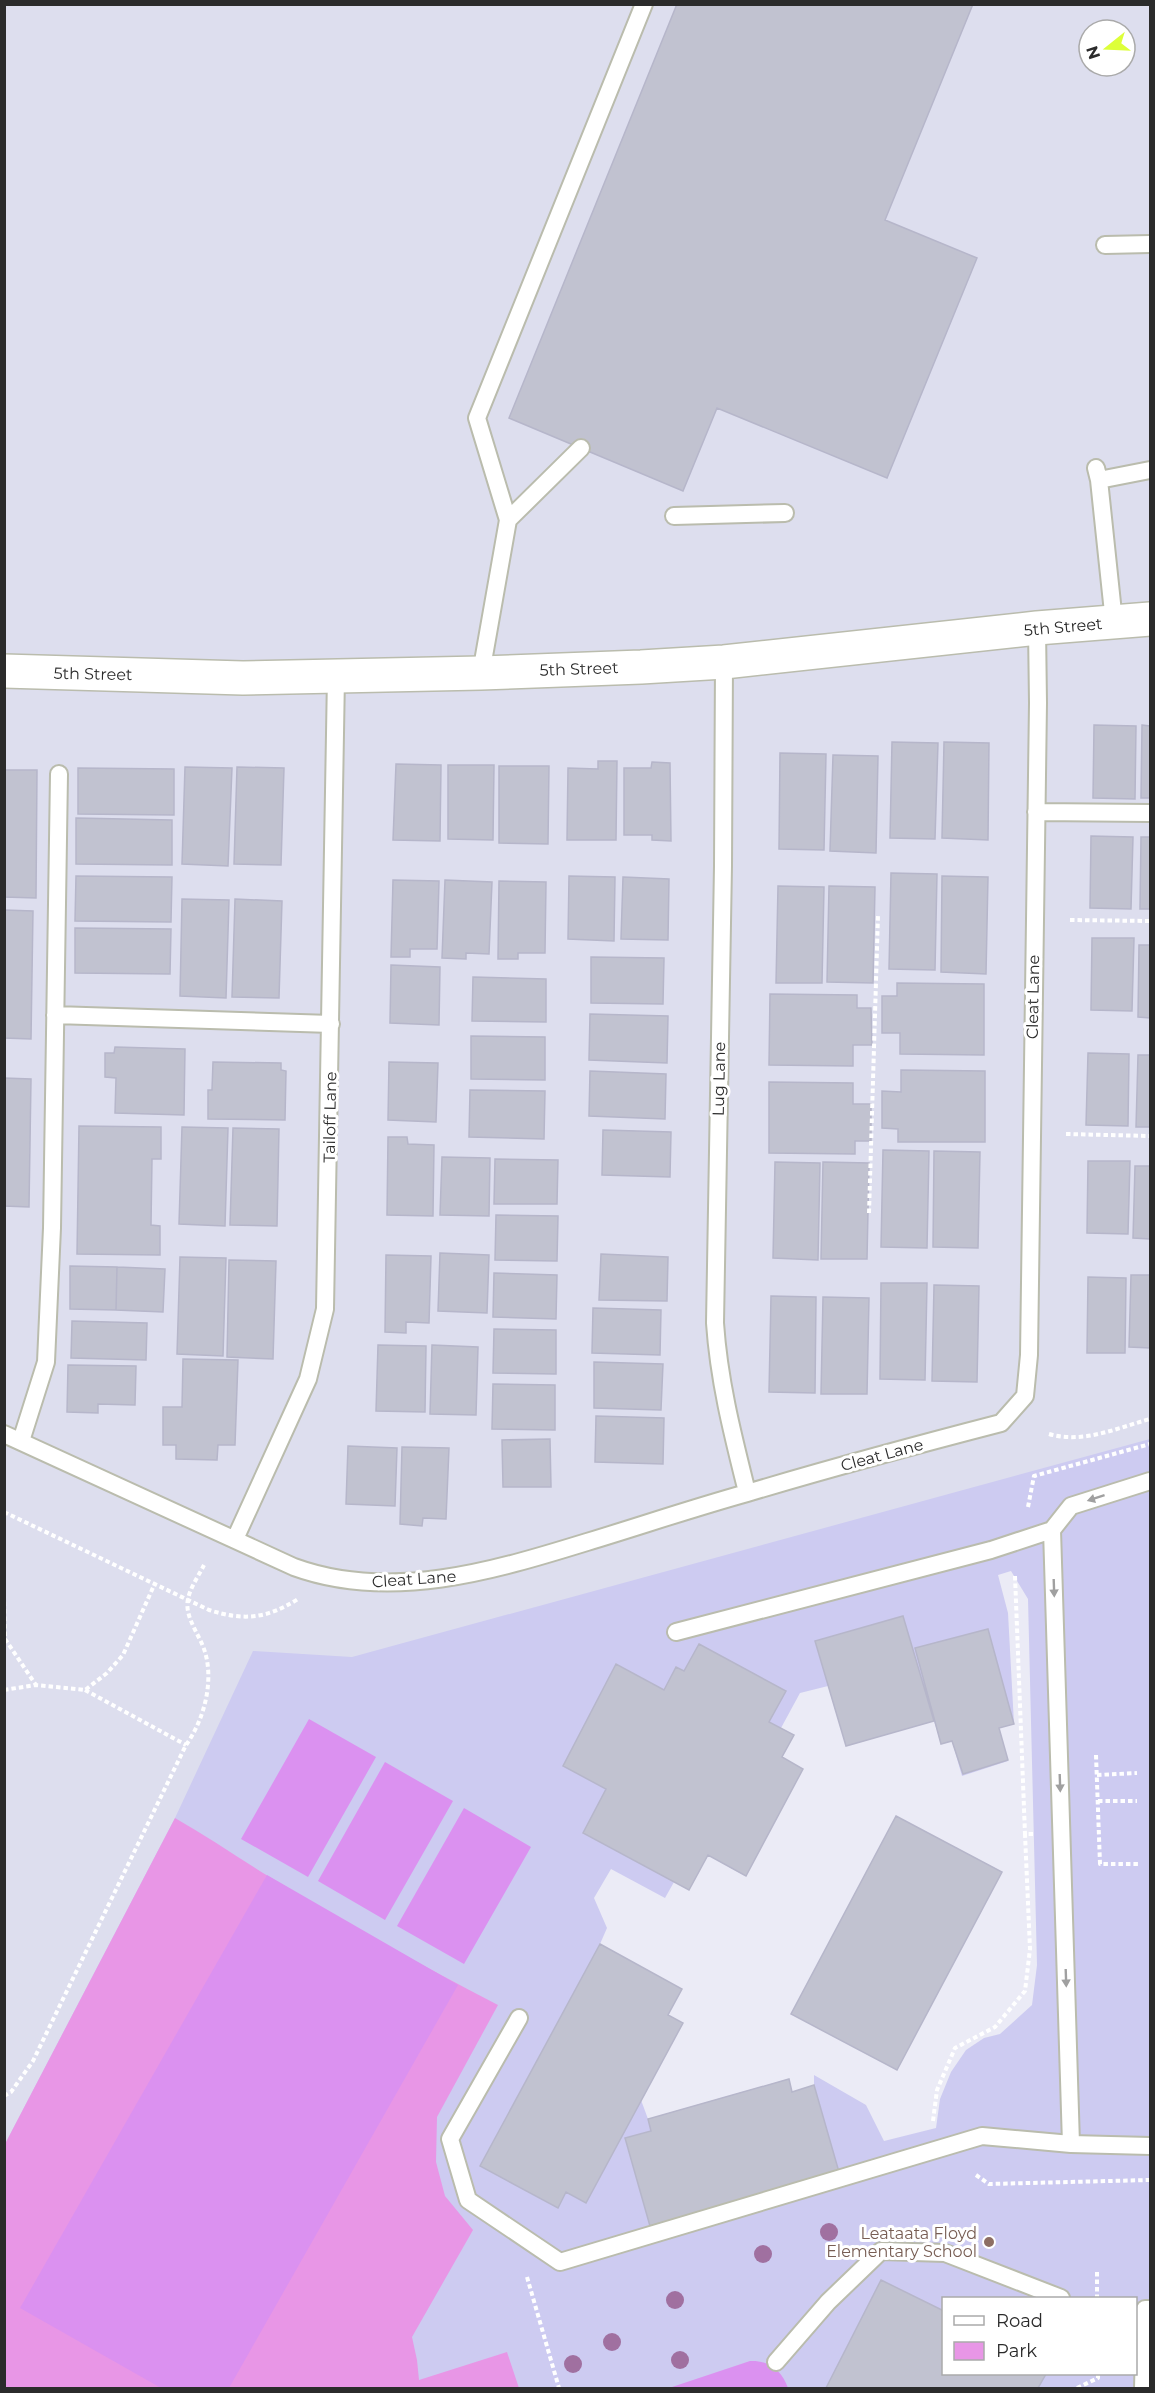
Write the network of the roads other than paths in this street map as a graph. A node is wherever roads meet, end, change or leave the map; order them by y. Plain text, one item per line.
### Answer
1 (644, 4) edge
2 (1150, 243) edge
3 (1106, 245) dead end
4 (581, 448) dead end
5 (1150, 470) edge
6 (784, 513) dead end
7 (674, 516) dead end
8 (508, 520) junction
9 (1150, 619) edge
10 (1114, 622) junction
11 (1037, 628) junction
12 (724, 662) junction
13 (4, 672) edge
14 (481, 673) junction
15 (336, 676) junction
16 (58, 774) dead end
17 (1036, 812) junction
18 (1150, 813) edge
19 (55, 1015) junction
20 (331, 1024) junction
21 (4, 1434) edge
22 (21, 1441) junction
23 (1150, 1481) edge
24 (747, 1492) junction
25 (1052, 1530) junction
26 (235, 1539) junction
27 (676, 1632) dead end
28 (519, 2019) dead end
29 (1071, 2144) junction
30 (1150, 2146) edge
31 (1058, 2297) edge
32 (1144, 2309) edge
33 (776, 2362) dead end
34 (1143, 2388) edge

1 - 8 lane
2 - 3 lane
4 - 8 lane
5 - 10 lane
6 - 7 lane
8 - 14 lane
9 - 10 street, 5th Street
10 - 11 street, 5th Street
11 - 12 street, 5th Street
11 - 17 lane, Cleat Lane
12 - 14 street, 5th Street
12 - 24 lane, Lug Lane
13 - 15 street, 5th Street
14 - 15 street, 5th Street
15 - 20 lane, Tailoff Lane
16 - 19 lane
17 - 18 lane
17 - 24 lane, Cleat Lane
19 - 20 lane
19 - 22 lane
20 - 26 lane, Tailoff Lane
21 - 22 lane, Cleat Lane
22 - 26 lane, Cleat Lane
23 -> 25 lane
24 - 26 lane, Cleat Lane
25 - 27 lane
25 -> 29 lane
28 - 29 lane
29 - 30 lane
31 - 33 lane
32 - 34 lane

